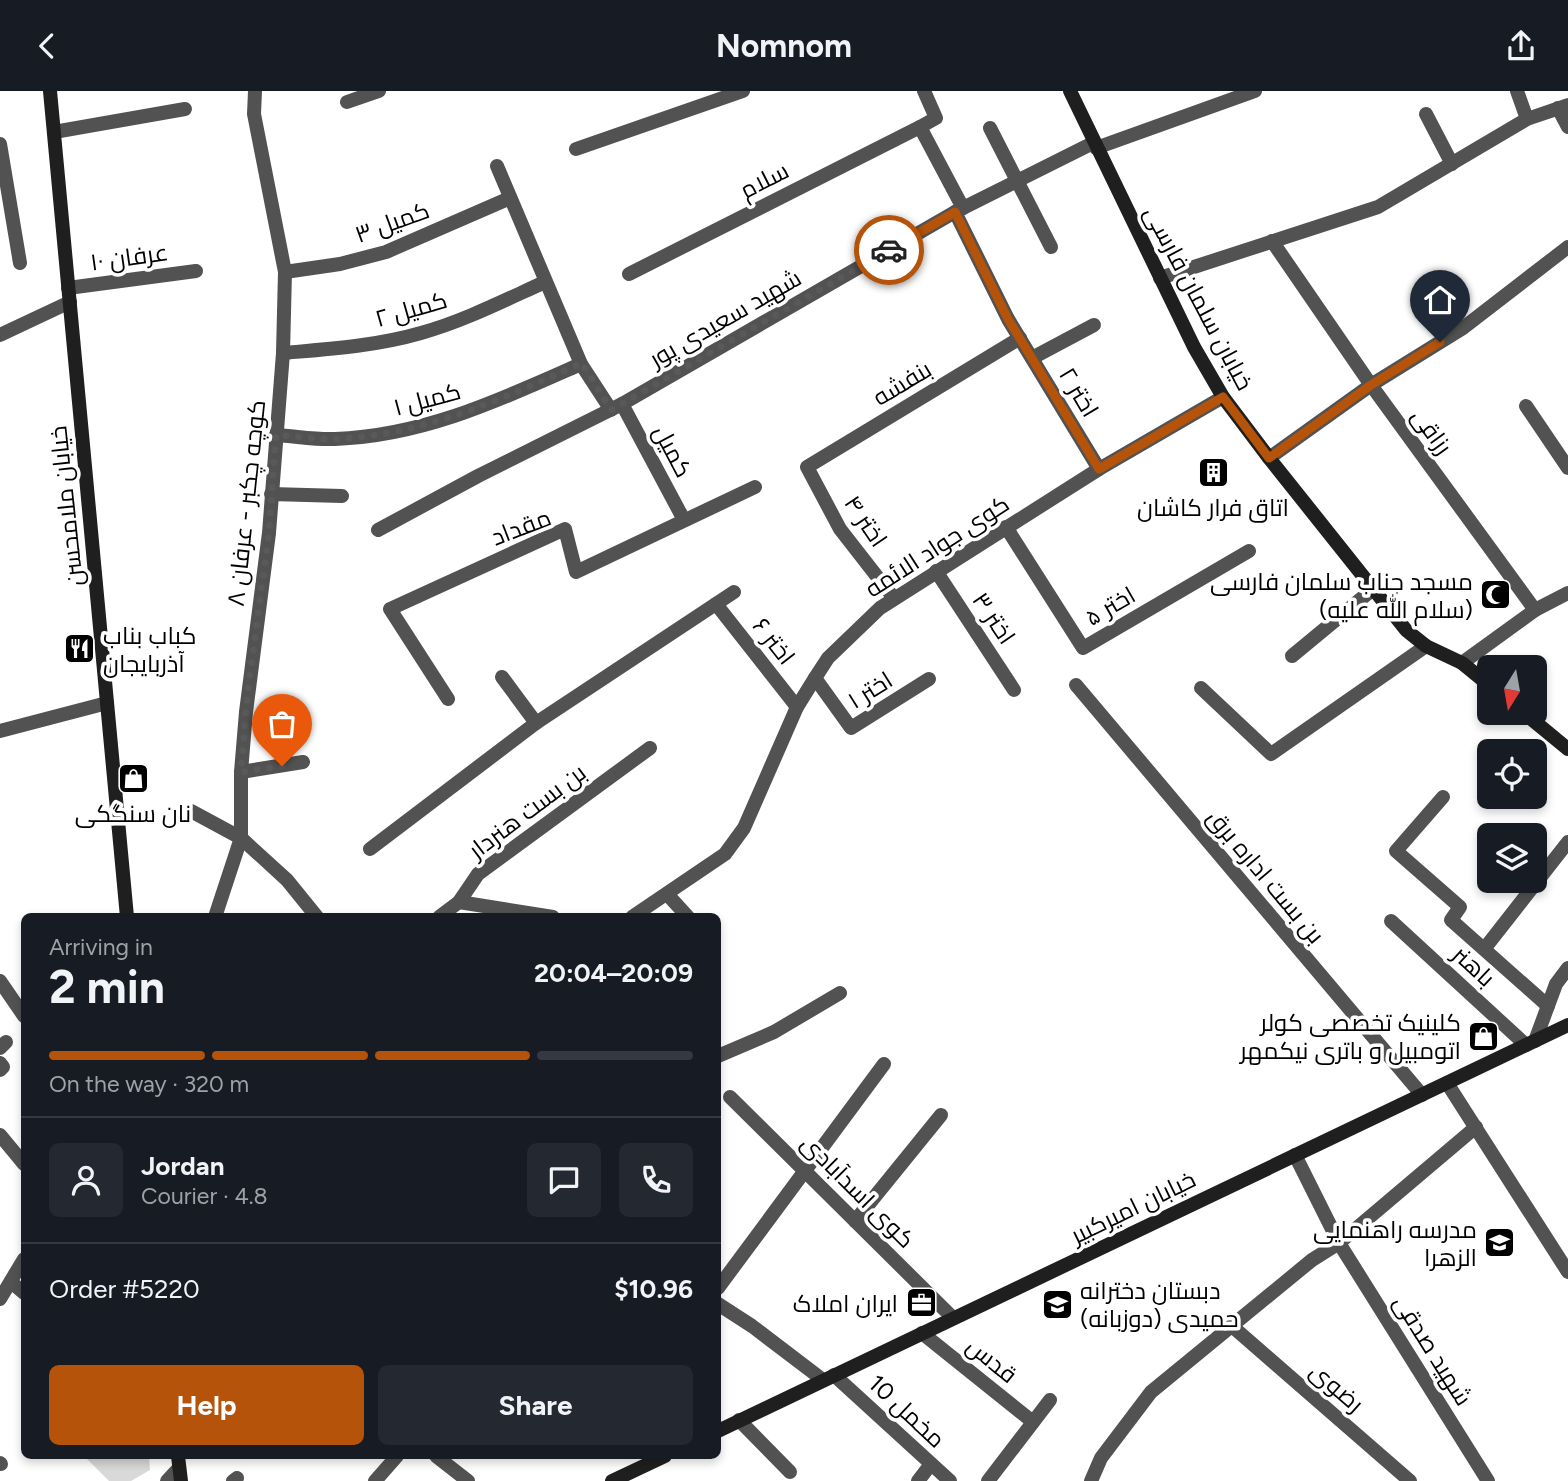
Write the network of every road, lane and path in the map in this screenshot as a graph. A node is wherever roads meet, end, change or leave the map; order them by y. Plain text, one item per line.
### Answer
1 (50, 91) edge
2 (255, 91) edge
3 (694, 91) edge
4 (743, 91) edge
5 (923, 91) edge
6 (1070, 91) edge
7 (1255, 91) edge
8 (1517, 91) edge
9 (376, 92) edge
10 (347, 102) dead end
11 (699, 106) junction
12 (1563, 107) edge
13 (185, 109) dead end
14 (1426, 114) dead end
15 (1527, 119) junction
16 (920, 127) junction
17 (1568, 127) edge
18 (990, 128) dead end
19 (54, 132) junction
20 (0, 144) edge
21 (1095, 145) junction
22 (576, 149) dead end
23 (1452, 163) junction
24 (497, 166) dead end
25 (1016, 182) junction
26 (510, 198) junction
27 (959, 210) junction
28 (1272, 241) junction
29 (1051, 247) dead end
30 (1568, 247) edge
31 (20, 263) dead end
32 (196, 271) dead end
33 (285, 272) junction
34 (629, 274) dead end
35 (1160, 278) junction
36 (545, 282) junction
37 (69, 295) junction
38 (1094, 325) dead end
39 (0, 334) edge
40 (1020, 338) junction
41 (283, 353) junction
42 (1032, 358) junction
43 (582, 363) junction
44 (1371, 385) junction
45 (1223, 397) junction
46 (1526, 406) dead end
47 (616, 407) junction
48 (276, 435) junction
49 (1269, 458) junction
50 (807, 467) joint
51 (1568, 468) edge
52 (1099, 469) junction
53 (755, 487) dead end
54 (271, 494) junction
55 (342, 496) dead end
56 (684, 520) junction
57 (1006, 527) junction
58 (378, 530) dead end
59 (1249, 551) dead end
60 (936, 572) junction
61 (1373, 589) junction
62 (734, 592) dead end
63 (1568, 593) edge
64 (893, 597) junction
65 (716, 604) junction
66 (1535, 610) junction
67 (1426, 646) junction
68 (1293, 656) dead end
69 (1462, 663) junction
70 (1477, 675) edge
71 (502, 677) dead end
72 (815, 678) junction
73 (929, 679) dead end
74 (1076, 685) dead end
75 (1201, 688) dead end
76 (1014, 690) dead end
77 (448, 699) dead end
78 (107, 703) junction
79 (797, 707) junction
80 (536, 723) junction
81 (1539, 725) edge
82 (0, 731) edge
83 (650, 747) dead end
84 (1568, 749) edge
85 (303, 762) dead end
86 (241, 772) junction
87 (1443, 797) dead end
88 (191, 811) dead end
89 (241, 838) junction
90 (1568, 842) edge
91 (370, 849) dead end
92 (667, 894) junction
93 (459, 902) junction
94 (127, 913) edge
95 (216, 913) edge
96 (314, 913) edge
97 (444, 913) edge
98 (528, 913) edge
99 (638, 913) edge
100 (684, 913) edge
101 (1391, 921) dead end
102 (1485, 948) junction
103 (1568, 968) edge
104 (0, 981) edge
105 (840, 993) dead end
106 (1548, 1006) junction
107 (21, 1012) edge
108 (1568, 1025) edge
109 (1531, 1043) junction
110 (721, 1055) edge
111 (0, 1063) edge
112 (884, 1064) dead end
113 (0, 1070) edge
114 (1447, 1083) junction
115 (1422, 1095) junction
116 (730, 1097) dead end
117 (942, 1115) dead end
118 (1476, 1128) junction
119 (0, 1135) edge
120 (1295, 1155) junction
121 (21, 1160) edge
122 (804, 1170) junction
123 (855, 1221) junction
124 (1339, 1243) junction
125 (21, 1264) edge
126 (1568, 1272) edge
127 (11, 1282) junction
128 (721, 1284) edge
129 (21, 1290) edge
130 (0, 1298) edge
131 (721, 1306) edge
132 (953, 1318) junction
133 (1233, 1327) junction
134 (922, 1333) junction
135 (829, 1377) junction
136 (1051, 1400) dead end
137 (739, 1420) junction
138 (1033, 1422) junction
139 (721, 1429) edge
140 (394, 1459) edge
141 (440, 1459) edge
142 (661, 1459) edge
143 (931, 1464) junction
144 (179, 1468) edge
145 (790, 1472) dead end
146 (636, 1476) edge
147 (167, 1481) edge
148 (375, 1481) edge
149 (468, 1481) edge
150 (612, 1481) edge
151 (918, 1481) edge
152 (950, 1481) edge
153 (988, 1481) edge
154 (1091, 1481) edge
155 (1410, 1481) edge
156 (1488, 1481) edge

1 - 19 main road, خیابان ملامحسن
2 - 33 street, کوچه چکبر - عرفان ۸
3 - 11 street
4 - 11 street
5 - 16 street
6 - 21 main road, خیابان سلمان فارسی
7 - 21 street, شهید سعیدی پور
8 - 15 street
9 - 10 street
11 - 22 street
12 - 15 street
12 - 17 street
13 - 19 street
14 - 23 street
15 - 23 street
16 - 27 street, اختر ۲
16 - 34 street, سلام
18 - 25 street
19 - 37 main road, خیابان ملامحسن
20 - 31 street
21 - 25 street, شهید سعیدی پور
21 - 35 main road, خیابان سلمان فارسی
23 - 28 street
24 - 26 street, کمیل
25 - 27 street, شهید سعیدی پور
25 - 29 street
26 - 33 street, کمیل ۳
26 - 36 street, کمیل
27 - 40 street, اختر ۲
27 - 47 street, شهید سعیدی پور
28 - 35 street
28 - 44 street, رزاقی
30 - 44 street
32 - 37 street, عرفان ۱۰
33 - 41 street, کوچه چکبر - عرفان ۸
35 - 45 main road, خیابان سلمان فارسی
36 - 41 street, کمیل ۲
36 - 43 street, کمیل
37 - 39 street, عرفان ۱۰
37 - 78 main road, خیابان ملامحسن
38 - 42 street
40 - 42 street, اختر ۲
40 - 50 street, بنفشه
41 - 48 street, کوچه چکبر - عرفان ۸
42 - 52 street, اختر ۲
43 - 47 street, کمیل
43 - 48 street, کمیل ۱
44 - 49 street
44 - 66 street, رزاقی
45 - 49 main road, خیابان سلمان فارسی
45 - 52 street, کوی جواد الائمه
46 - 51 street
47 - 56 street, کمیل
47 - 58 street, شهید سعیدی پور
48 - 54 street, کوچه چکبر - عرفان ۸
49 - 61 main road, خیابان سلمان فارسی
50 - 64 street, اختر ۴
52 - 57 street, کوی جواد الائمه
53 - 56 street, مقداد
54 - 55 street
54 - 86 street, کوچه چکبر - عرفان ۸
56 - 77 street, مقداد
57 - 59 street, اختر ۵
57 - 60 street, کوی جواد الائمه
60 - 64 street, کوی جواد الائمه
60 - 76 street, اختر ۳
61 - 67 main road, خیابان سلمان فارسی
61 - 68 street
62 - 65 street
63 - 66 street
64 - 72 street, کوی جواد الائمه
65 - 79 street, اختر ۶
65 - 80 street
66 - 69 street
67 - 69 main road, خیابان سلمان فارسی
67 - 75 street
69 - 70 main road, خیابان سلمان فارسی
71 - 80 street
72 - 73 street, اختر ۱
72 - 79 street, کوی جواد الائمه
74 - 115 street, بن بست اداره برق
78 - 82 street
78 - 94 main road, خیابان ملامحسن
79 - 92 street, کوی جواد الائمه
80 - 91 street
81 - 84 main road
83 - 93 street, بن بست هنردار
85 - 86 street
86 - 89 street, کوچه چکبر - عرفان ۸
87 - 102 street
88 - 89 street
89 - 95 street, کوچه چکبر - عرفان ۸
89 - 96 street
90 - 102 street
92 - 99 street, کوی جواد الائمه
92 - 100 street
93 - 97 street, بن بست هنردار
93 - 98 street
101 - 109 street, باهنر
102 - 106 street
103 - 106 street
104 - 107 street
105 - 110 street
106 - 109 street
108 - 109 main road, خیابان امیرکبیر
109 - 114 main road, خیابان امیرکبیر
111 - 113 street
112 - 122 street
114 - 115 main road, خیابان امیرکبیر
114 - 118 street
115 - 120 main road, خیابان امیرکبیر
116 - 122 street, کوی اسدآبادی
117 - 123 street
118 - 124 street
118 - 126 street
119 - 121 street
120 - 124 street, شهید صدقی
120 - 132 main road, خیابان امیرکبیر
122 - 123 street, کوی اسدآبادی
122 - 128 street
123 - 132 street, کوی اسدآبادی
124 - 133 street
124 - 156 street, شهید صدقی
125 - 127 street
127 - 129 street
127 - 130 street
131 - 135 street, مخمل 10
132 - 134 main road, خیابان امیرکبیر
133 - 154 street
133 - 155 street, رضوی
134 - 135 main road, خیابان امیرکبیر
134 - 138 street, قدس
135 - 137 main road, خیابان امیرکبیر
135 - 143 street, مخمل 10
136 - 138 street
137 - 139 main road, خیابان امیرکبیر
137 - 145 street
138 - 153 street
140 - 148 street
141 - 149 street
142 - 146 main road
143 - 151 street
143 - 152 street, مخمل 10
144 - 147 street
146 - 150 main road

